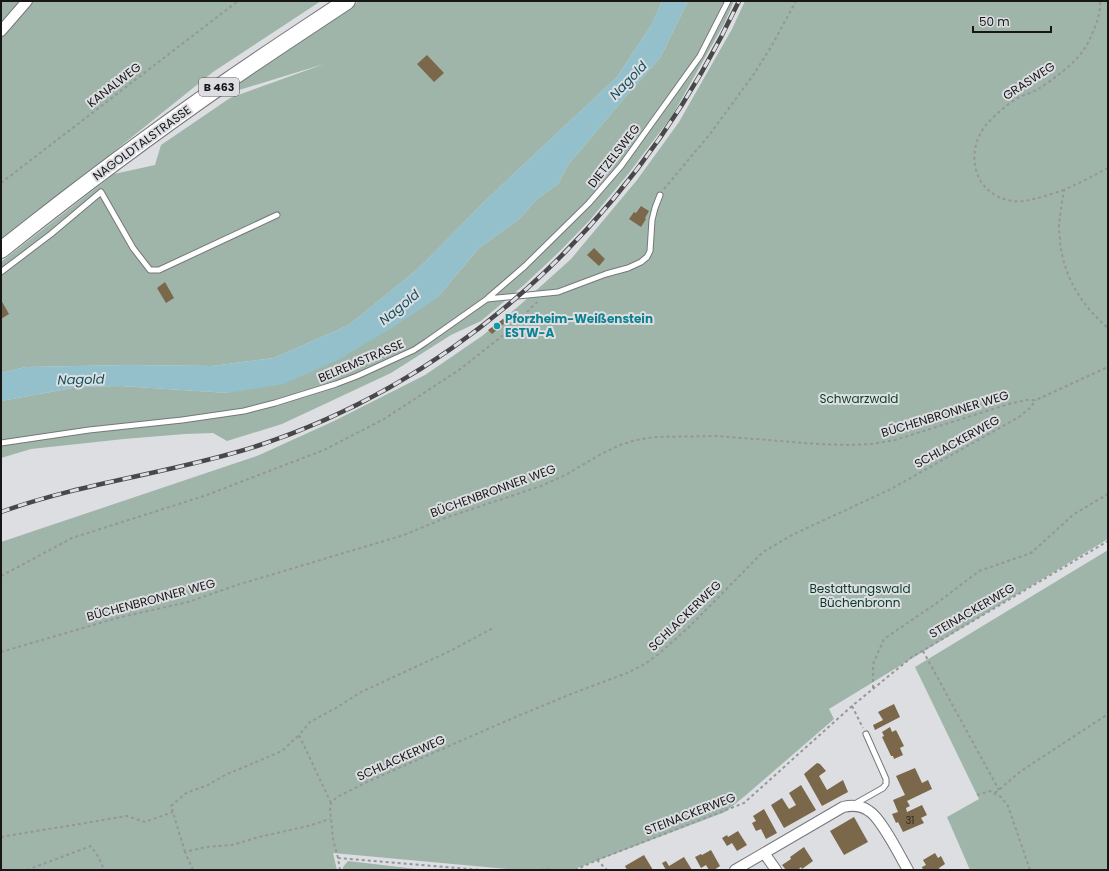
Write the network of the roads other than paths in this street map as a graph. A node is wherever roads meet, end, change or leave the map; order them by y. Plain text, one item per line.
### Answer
1 (27, 1) edge
2 (347, 1) edge
3 (728, 1) edge
4 (1, 31) edge
5 (660, 195) road end
6 (277, 215) dead end
7 (1, 250) edge
8 (1, 272) edge
9 (487, 299) junction
10 (1, 442) edge
11 (866, 734) road end
12 (852, 805) junction
13 (764, 853) junction
14 (735, 870) edge
15 (776, 870) edge
16 (908, 870) edge

1 - 4 street
2 - 7 main road, NAGOLDTALSTRASSE / B 463
3 - 9 lane, DIETZELSWEG
5 - 9 lane, BELREMSTRASSE
6 - 8 lane
9 - 10 lane, BELREMSTRASSE
11 - 12 lane
12 - 13 street
12 - 16 street
13 - 14 street
13 - 15 street

